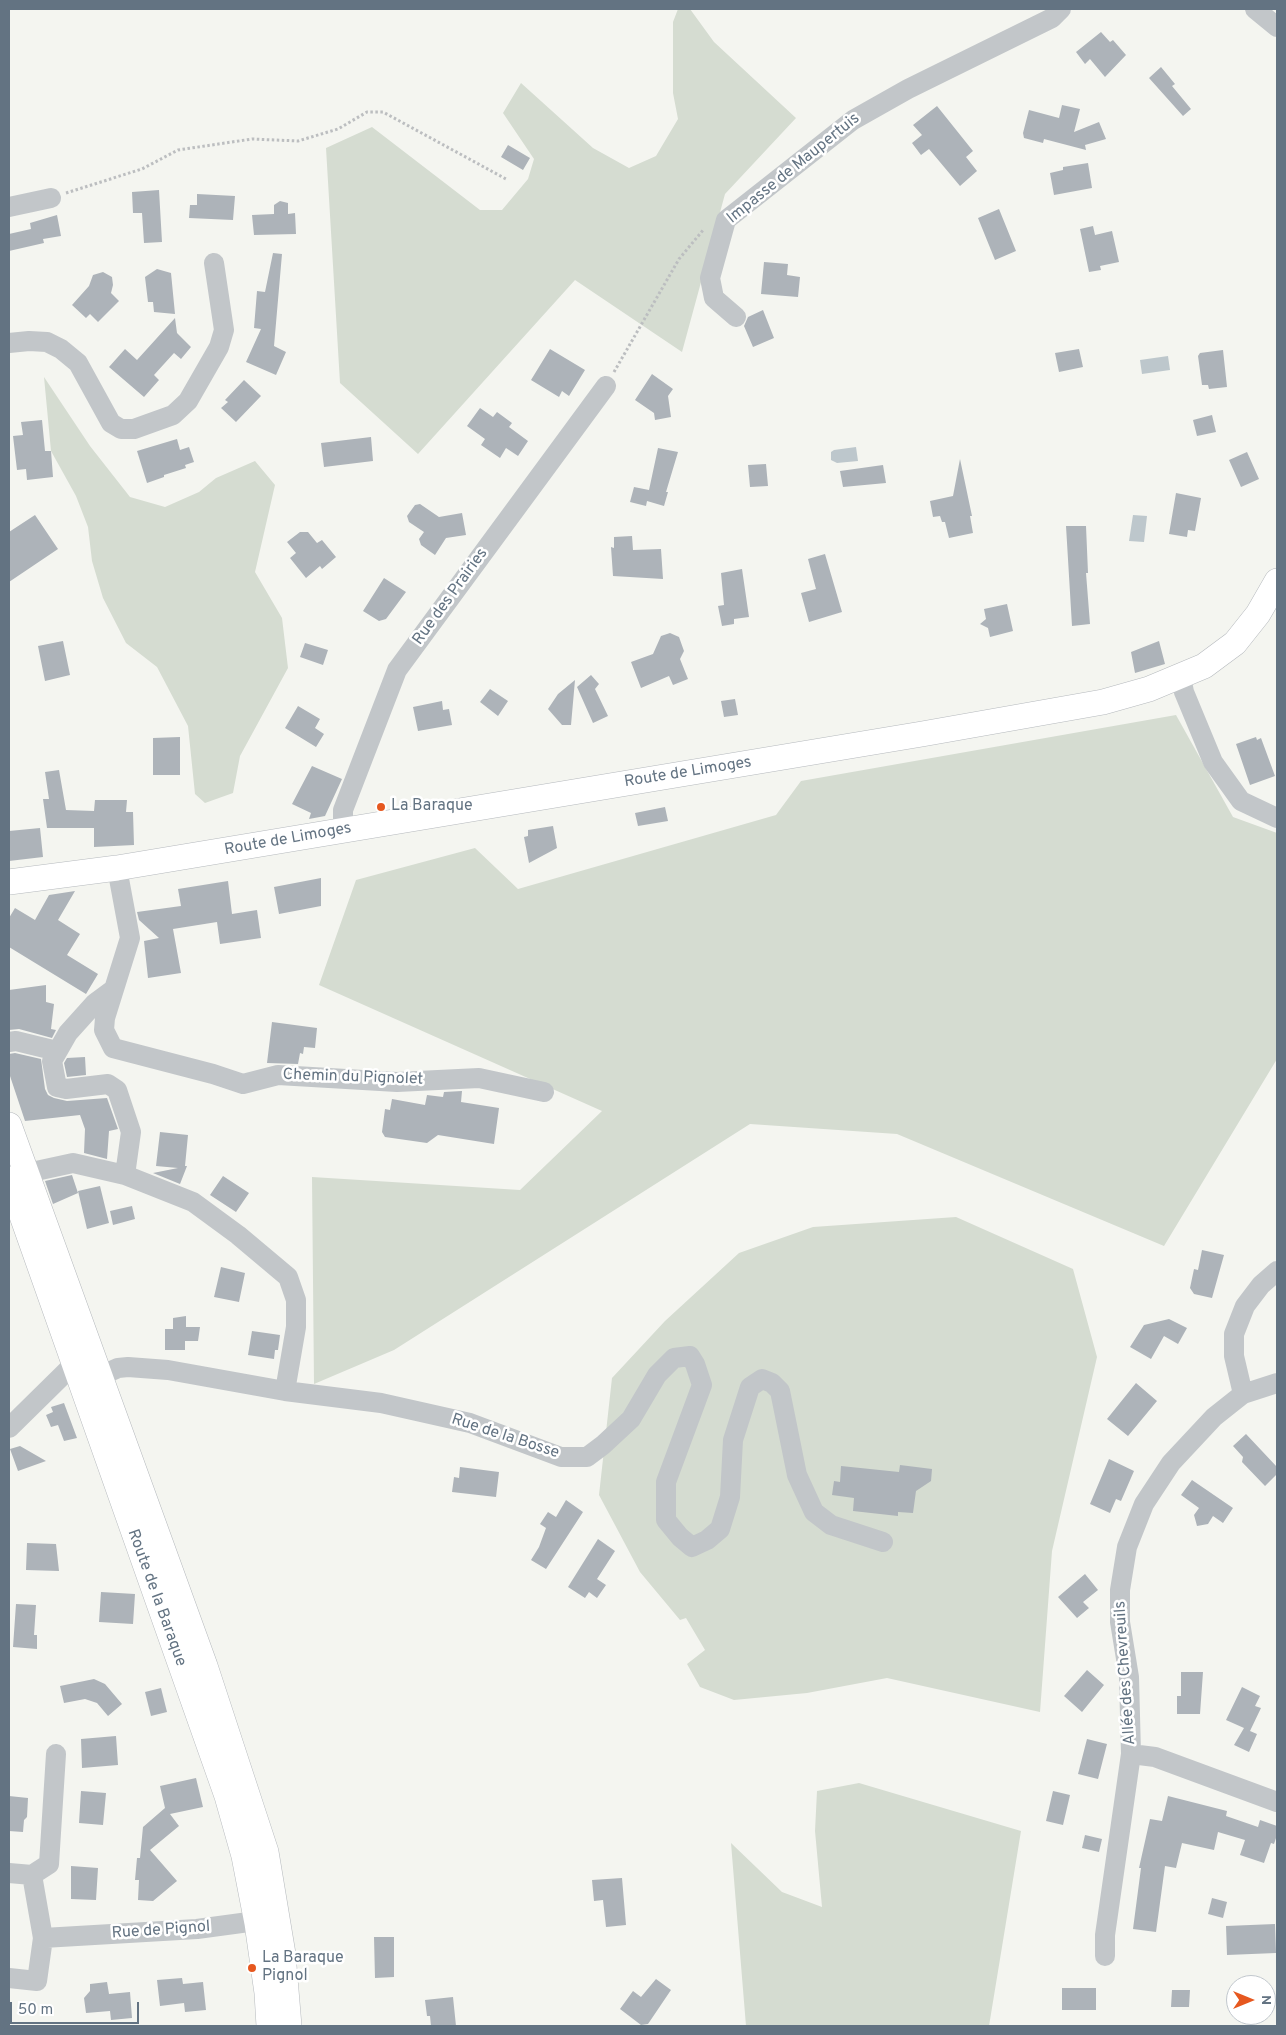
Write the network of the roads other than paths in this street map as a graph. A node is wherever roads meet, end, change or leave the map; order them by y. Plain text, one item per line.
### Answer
1 (1062, 9) edge
2 (1255, 9) edge
3 (1277, 27) edge
4 (51, 198) road end
5 (9, 207) edge
6 (214, 263) dead end
7 (736, 317) dead end
8 (9, 343) edge
9 (606, 386) road end
10 (1277, 581) edge
11 (1181, 677) junction
12 (1277, 818) edge
13 (343, 830) junction
14 (117, 868) junction
15 (54, 878) junction
16 (9, 882) edge
17 (9, 898) edge
18 (114, 989) junction
19 (9, 1042) edge
20 (56, 1051) junction
21 (544, 1092) dead end
22 (9, 1126) edge
23 (9, 1151) edge
24 (125, 1175) junction
25 (15, 1176) edge
26 (1277, 1271) edge
27 (88, 1340) junction
28 (73, 1364) junction
29 (100, 1376) junction
30 (1277, 1383) edge
31 (285, 1391) junction
32 (1244, 1394) junction
33 (9, 1428) edge
34 (883, 1542) dead end
35 (56, 1754) dead end
36 (1131, 1754) junction
37 (1277, 1802) edge
38 (9, 1873) edge
39 (32, 1875) junction
40 (267, 1920) junction
41 (43, 1938) junction
42 (1104, 1956) dead end
43 (9, 1978) edge
44 (269, 2026) edge
45 (290, 2026) edge

1 - 7 street, Impasse de Maupertuis
2 - 3 street
4 - 5 street
6 - 8 street
9 - 13 street, Rue des Prairies
10 - 11 main road, Route de Limoges
11 - 12 street
11 - 13 main road, Route de Limoges
13 - 14 main road, Route de Limoges
14 - 15 main road, Route de Limoges
14 - 18 street, Chemin du Pignolet
15 - 16 main road, Route de Limoges
15 - 17 main road, Route de Limoges
18 - 20 street
18 - 21 street, Chemin du Pignolet
19 - 20 street
20 - 24 street
22 - 25 main road
23 - 25 main road, Route de la Baraque
24 - 25 street
24 - 31 street
25 - 27 main road, Route de la Baraque
25 - 28 main road, Route de la Baraque
26 - 32 street
27 - 28 street
27 - 29 main road, Route de la Baraque
28 - 33 street
28 - 40 main road, Route de la Baraque
29 - 31 street, Rue de la Bosse
29 - 40 main road, Route de la Baraque
30 - 32 street, Allée des Chevreuils
31 - 34 street, Rue de la Bosse
32 - 36 street, Allée des Chevreuils
35 - 39 street
36 - 37 street, Allée des Chevreuils
36 - 42 street, Allée des Chevreuils
38 - 39 street
39 - 41 street
40 - 41 street, Rue de Pignol
40 - 44 main road, Route de la Baraque
40 - 45 main road, Route de la Baraque
41 - 43 street

